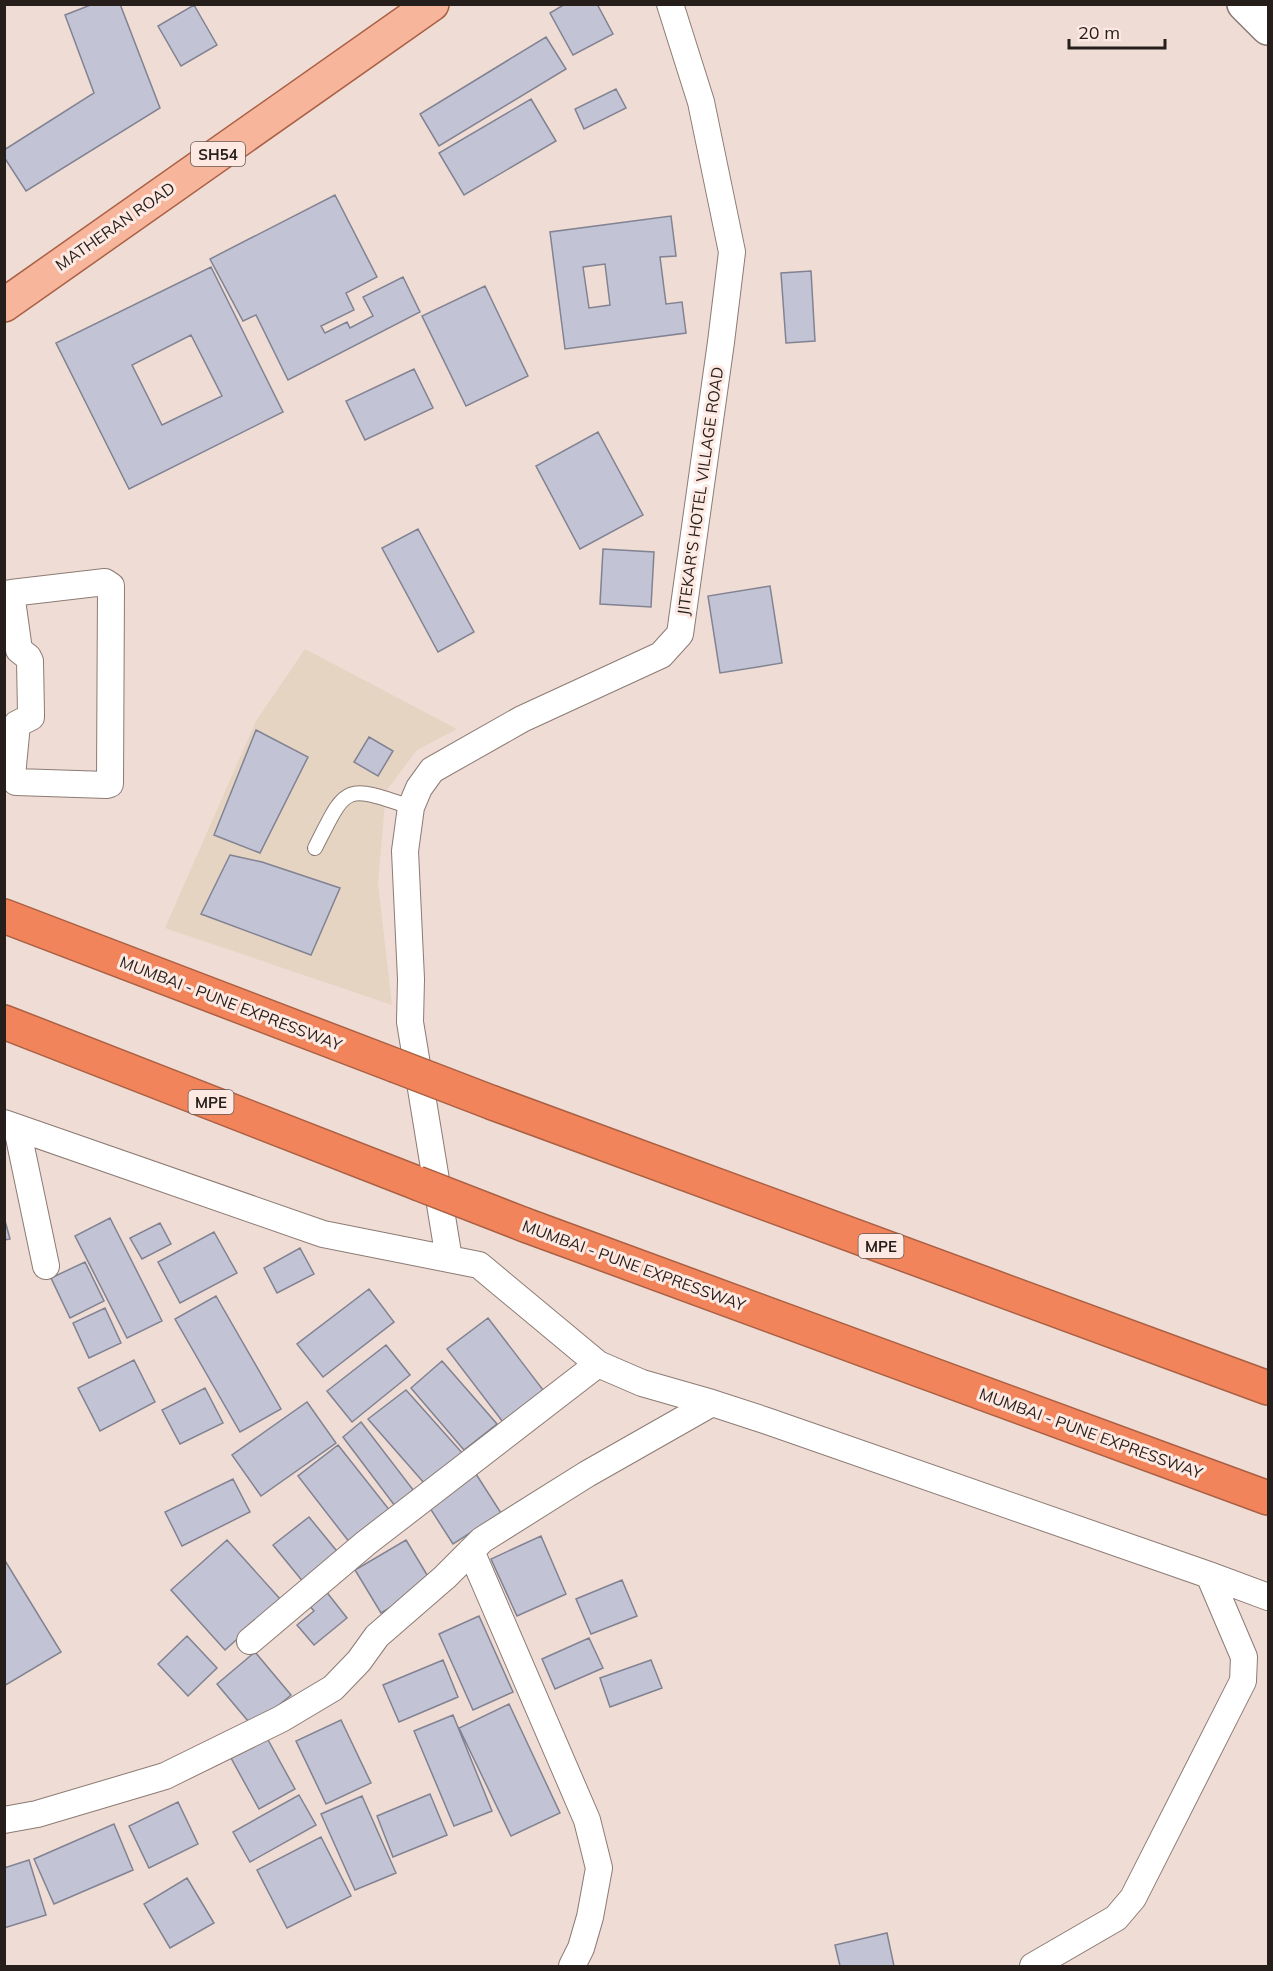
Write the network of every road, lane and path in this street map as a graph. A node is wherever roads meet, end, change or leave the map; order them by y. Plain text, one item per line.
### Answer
1 (432, 4) edge
2 (670, 4) edge
3 (1244, 4) edge
4 (1269, 28) edge
5 (4, 305) edge
6 (8, 593) edge
7 (411, 807) junction
8 (315, 848) dead end
9 (4, 916) edge
10 (4, 1022) edge
11 (11, 1126) edge
12 (449, 1259) junction
13 (46, 1266) dead end
14 (598, 1364) junction
15 (1269, 1388) edge
16 (712, 1403) junction
17 (1269, 1498) edge
18 (471, 1551) junction
19 (1209, 1575) junction
20 (1269, 1597) edge
21 (250, 1641) dead end
22 (4, 1820) edge
23 (572, 1966) edge
24 (1033, 1966) edge

1 - 5 main road, MATHERAN ROAD / SH54
2 - 7 street, JITEKAR'S HOTEL VILLAGE ROAD
3 - 4 main road
6 - 6 street
7 - 8 lane
7 - 12 street, JITEKAR'S HOTEL VILLAGE ROAD
9 - 15 highway, MUMBAI - PUNE EXPRESSWAY / MPE, bridge
10 - 17 highway, MUMBAI - PUNE EXPRESSWAY / MPE, bridge
11 - 12 street
11 - 13 street
12 - 14 street
14 - 16 street
14 - 21 street
16 - 18 street
16 - 19 street
18 - 22 street
18 - 23 street
19 - 20 street
19 - 24 street

